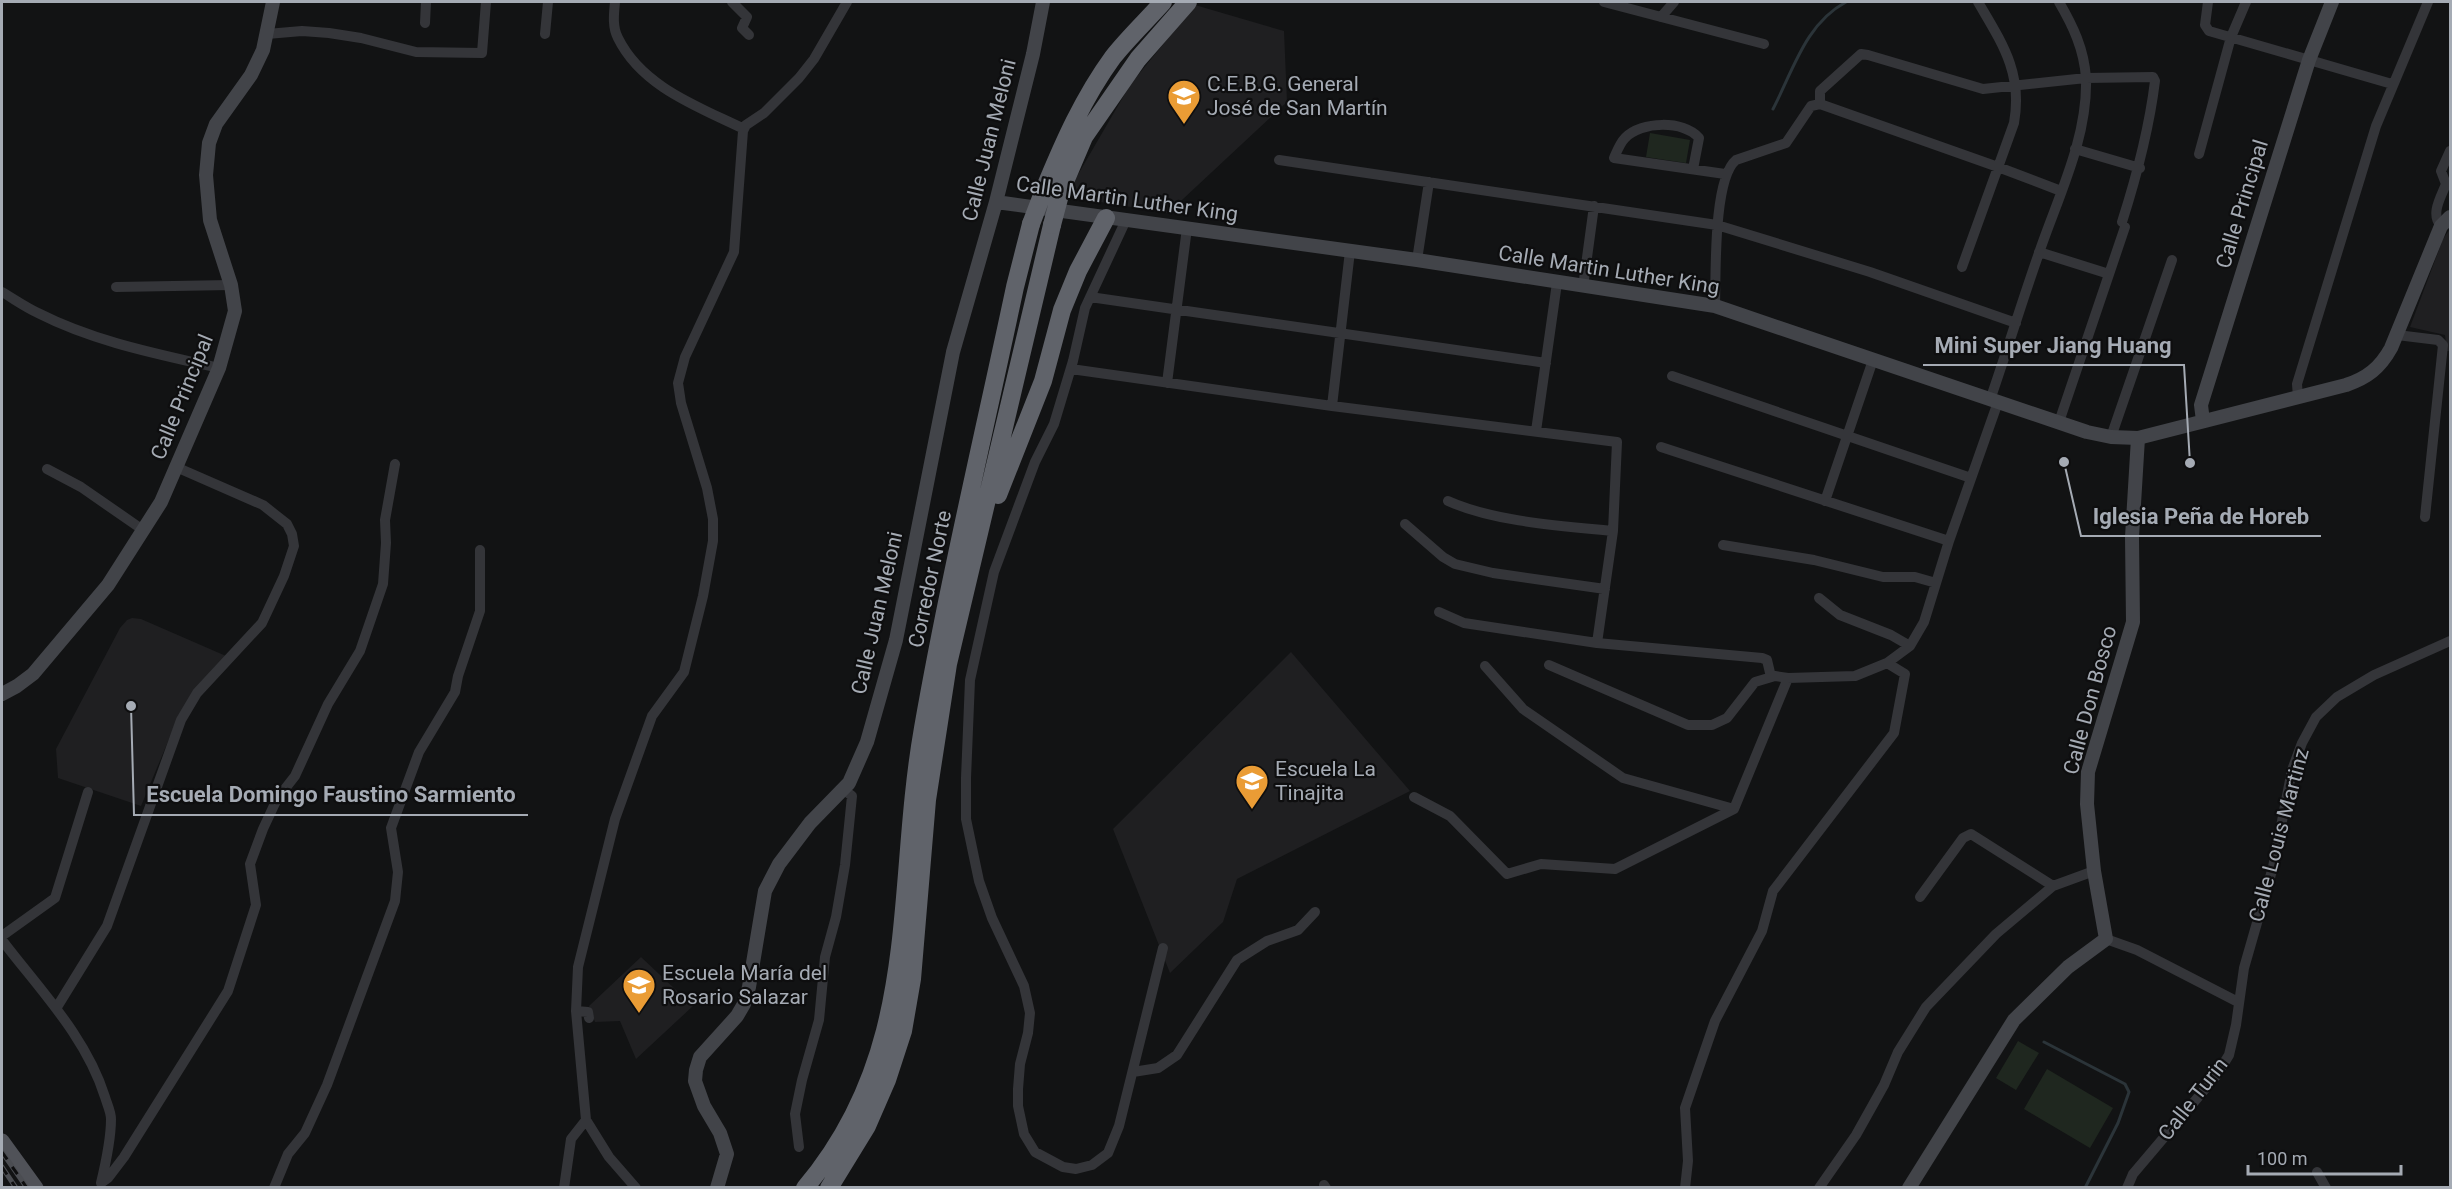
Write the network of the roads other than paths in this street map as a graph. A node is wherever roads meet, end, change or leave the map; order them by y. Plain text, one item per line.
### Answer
1 (273, 2) edge
2 (426, 2) edge
3 (486, 2) edge
4 (548, 2) edge
5 (615, 2) edge
6 (732, 2) edge
7 (847, 2) edge
8 (1043, 2) edge
9 (1146, 2) edge
10 (1163, 2) edge
11 (1188, 2) edge
12 (1604, 2) edge
13 (1674, 2) edge
14 (1978, 2) edge
15 (2059, 2) edge
16 (2208, 2) edge
17 (2246, 2) edge
18 (2332, 2) edge
19 (2428, 2) edge
20 (1661, 16) junction
21 (425, 23) dead end
22 (267, 34) junction
23 (545, 34) dead end
24 (749, 35) dead end
25 (2231, 37) junction
26 (1764, 44) dead end
27 (1114, 56) junction
28 (2309, 60) junction
29 (2086, 78) junction
30 (2392, 84) junction
31 (2017, 86) junction
32 (1820, 104) junction
33 (744, 129) junction
34 (2075, 149) junction
35 (2451, 151) edge
36 (2199, 154) dead end
37 (1279, 160) dead end
38 (1998, 167) junction
39 (2140, 168) junction
40 (1693, 169) junction
41 (1725, 174) junction
42 (1429, 182) junction
43 (1053, 190) junction
44 (2061, 192) junction
45 (996, 202) junction
46 (1594, 206) junction
47 (1106, 218) junction
48 (1126, 220) junction
49 (2446, 222) edge
50 (1717, 225) junction
51 (1187, 228) junction
52 (1350, 251) junction
53 (2039, 252) junction
54 (1417, 260) junction
55 (2172, 260) dead end
56 (1962, 267) dead end
57 (2109, 274) junction
58 (1557, 283) junction
59 (231, 285) junction
60 (116, 287) dead end
61 (1583, 287) junction
62 (2, 292) edge
63 (1090, 297) junction
64 (1714, 306) junction
65 (1176, 310) junction
66 (2016, 323) junction
67 (1340, 334) junction
68 (2397, 335) junction
69 (1873, 360) junction
70 (1546, 363) junction
71 (219, 368) junction
72 (1071, 369) junction
73 (1672, 376) dead end
74 (1167, 383) junction
75 (2298, 397) junction
76 (1994, 401) junction
77 (1332, 406) junction
78 (2059, 422) junction
79 (2204, 422) junction
80 (1536, 431) junction
81 (1848, 435) junction
82 (2111, 437) junction
83 (2138, 438) junction
84 (1661, 447) dead end
85 (395, 464) dead end
86 (176, 467) junction
87 (47, 469) dead end
88 (1971, 478) junction
89 (1448, 501) dead end
90 (1825, 501) junction
91 (2426, 516) dead end
92 (1405, 524) dead end
93 (143, 530) junction
94 (1613, 531) junction
95 (1949, 542) junction
96 (1723, 545) dead end
97 (480, 550) dead end
98 (976, 550) junction
99 (1936, 583) junction
100 (1605, 589) junction
101 (1819, 598) dead end
102 (1439, 612) dead end
103 (2451, 641) edge
104 (1597, 643) junction
105 (1910, 646) junction
106 (1887, 663) junction
107 (1549, 665) dead end
108 (1485, 666) dead end
109 (1771, 677) junction
110 (1788, 678) junction
111 (2, 694) edge
112 (843, 789) junction
113 (88, 792) dead end
114 (1414, 797) dead end
115 (1734, 809) junction
116 (2094, 871) junction
117 (2053, 886) junction
118 (1920, 897) dead end
119 (1315, 912) dead end
120 (2, 938) edge
121 (2106, 939) junction
122 (1163, 948) dead end
123 (2238, 1002) junction
124 (57, 1007) junction
125 (576, 1011) junction
126 (589, 1018) dead end
127 (1133, 1072) junction
128 (585, 1120) junction
129 (2, 1141) edge
130 (799, 1147) dead end
131 (2317, 1172) dead end
132 (36, 1188) edge
133 (274, 1188) edge
134 (564, 1188) edge
135 (636, 1188) edge
136 (717, 1188) edge
137 (805, 1188) edge
138 (830, 1188) edge
139 (1685, 1188) edge
140 (1819, 1188) edge
141 (1909, 1188) edge
142 (2127, 1188) edge
143 (2326, 1188) edge

1 - 22 street, Calle Principal
2 - 21 street
3 - 22 street
4 - 23 street
5 - 33 street
6 - 24 street
7 - 33 street
8 - 45 street, Calle Juan Meloni
9 - 27 highway
10 - 27 highway, Corredor Norte
11 - 43 highway, Corredor Norte
12 - 20 street
13 - 20 street
14 - 31 street
15 - 29 street
16 - 25 street
17 - 25 street
18 - 28 street, Calle Principal
19 - 30 street
20 - 26 street
22 - 59 street, Calle Principal
25 - 28 street
25 - 36 street
27 - 43 highway, Corredor Norte
28 - 30 street
28 - 79 street, Calle Principal
29 - 31 street
29 - 34 street
29 - 39 street
30 - 75 street
31 - 32 street
31 - 38 street
32 - 38 street
32 - 41 street
33 - 125 street
34 - 39 street
34 - 44 street
35 - 49 street
37 - 42 street
38 - 44 street
38 - 56 street
39 - 57 street
40 - 40 street
40 - 41 street
41 - 50 street
42 - 46 street
42 - 54 street
43 - 98 highway, Corredor Norte, bridge
43 - 137 highway, Corredor Norte, bridge
44 - 53 street
45 - 47 street, Calle Martin Luther King
45 - 112 street, Calle Juan Meloni
46 - 50 street
46 - 61 street
47 - 48 street, Calle Martin Luther King
47 - 98 highway
48 - 51 street, Calle Martin Luther King
48 - 63 street
49 - 68 street, Calle Martin Luther King
50 - 64 street
50 - 66 street
51 - 52 street, Calle Martin Luther King
51 - 65 street
52 - 54 street, Calle Martin Luther King
52 - 67 street
53 - 57 street
53 - 66 street
54 - 58 street, Calle Martin Luther King
55 - 82 street
57 - 78 street
58 - 61 street, Calle Martin Luther King
58 - 70 street
59 - 60 street
59 - 71 street, Calle Principal
61 - 64 street, Calle Martin Luther King
62 - 71 street
63 - 65 street
63 - 72 street
64 - 69 street, Calle Martin Luther King
65 - 67 street
65 - 74 street
66 - 76 street
67 - 70 street
67 - 77 street
68 - 75 street, Calle Martin Luther King
68 - 91 street
69 - 76 street, Calle Martin Luther King
69 - 81 street
70 - 80 street
71 - 86 street, Calle Principal
72 - 74 street
72 - 127 street
73 - 81 street
74 - 77 street
75 - 79 street, Calle Martin Luther King
76 - 78 street, Calle Martin Luther King
76 - 88 street
77 - 80 street
78 - 82 street, Calle Martin Luther King
79 - 83 street, Calle Martin Luther King
80 - 94 street
81 - 88 street
81 - 90 street
82 - 83 street, Calle Martin Luther King
83 - 116 street, Calle Don Bosco
84 - 90 street
85 - 124 street
86 - 93 street, Calle Principal
86 - 124 street
87 - 93 street
88 - 95 street
89 - 94 street
90 - 95 street
92 - 100 street
93 - 111 street, Calle Principal
94 - 100 street
95 - 99 street
96 - 99 street
97 - 133 street
98 - 138 highway, Corredor Norte
99 - 105 street
100 - 104 street
101 - 105 street
102 - 104 street
103 - 123 street, Calle Louis Martinz
104 - 109 street
105 - 106 street
106 - 110 street
106 - 139 street
107 - 109 street
108 - 115 street
109 - 110 street
110 - 115 street
112 - 130 street
112 - 136 street, Calle Juan Meloni
113 - 120 street
114 - 115 street
116 - 117 street
116 - 121 street, Calle Don Bosco
117 - 118 street
117 - 140 street
119 - 127 street
120 - 124 street
121 - 123 street
121 - 141 street
122 - 127 street
123 - 142 street, Calle Turin
125 - 126 street
125 - 128 street
128 - 134 street
128 - 135 street
129 - 132 main road
131 - 143 street

